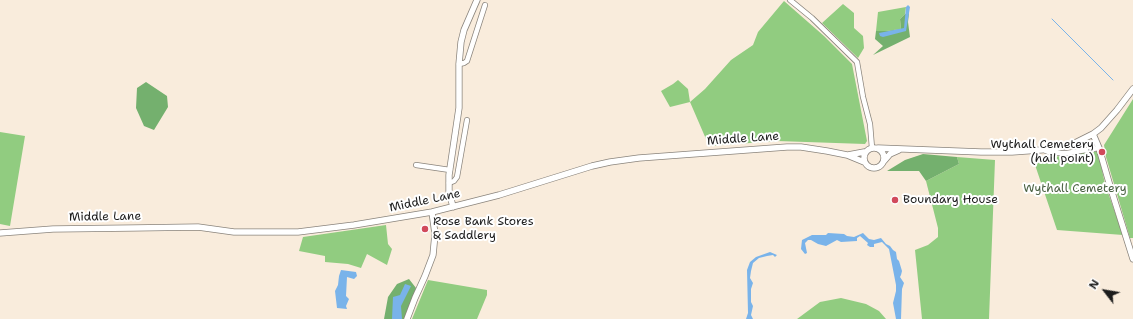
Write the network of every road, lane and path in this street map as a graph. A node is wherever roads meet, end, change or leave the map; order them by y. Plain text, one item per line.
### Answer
1 (477, 0) edge
2 (790, 0) edge
3 (485, 5) dead end
4 (459, 64) junction
5 (1133, 89) edge
6 (467, 120) dead end
7 (1092, 134) junction
8 (875, 148) junction
9 (1099, 148) junction
10 (899, 150) junction
11 (1045, 150) junction
12 (864, 152) junction
13 (847, 155) junction
14 (884, 161) junction
15 (864, 162) junction
16 (416, 165) dead end
17 (450, 170) junction
18 (449, 183) junction
19 (453, 207) junction
20 (432, 212) junction
21 (0, 233) edge
22 (1133, 259) edge
23 (407, 319) edge

1 - 4 street
2 - 8 street
3 - 4 street
4 - 17 street
5 - 7 street
6 - 18 street
7 - 9 street
7 - 11 street
8 - 10 street
8 - 12 street, Middle Lane
8 - 14 street
9 - 11 street
9 - 22 street
10 - 11 street
10 - 14 street, Middle Lane
12 - 13 street, Middle Lane
12 - 15 street
13 - 15 street, Middle Lane
13 - 19 street, Middle Lane
14 - 15 street, Middle Lane
16 - 17 street
17 - 18 street
18 - 19 street
19 - 20 street, Middle Lane
20 - 21 street, Middle Lane
20 - 23 street

